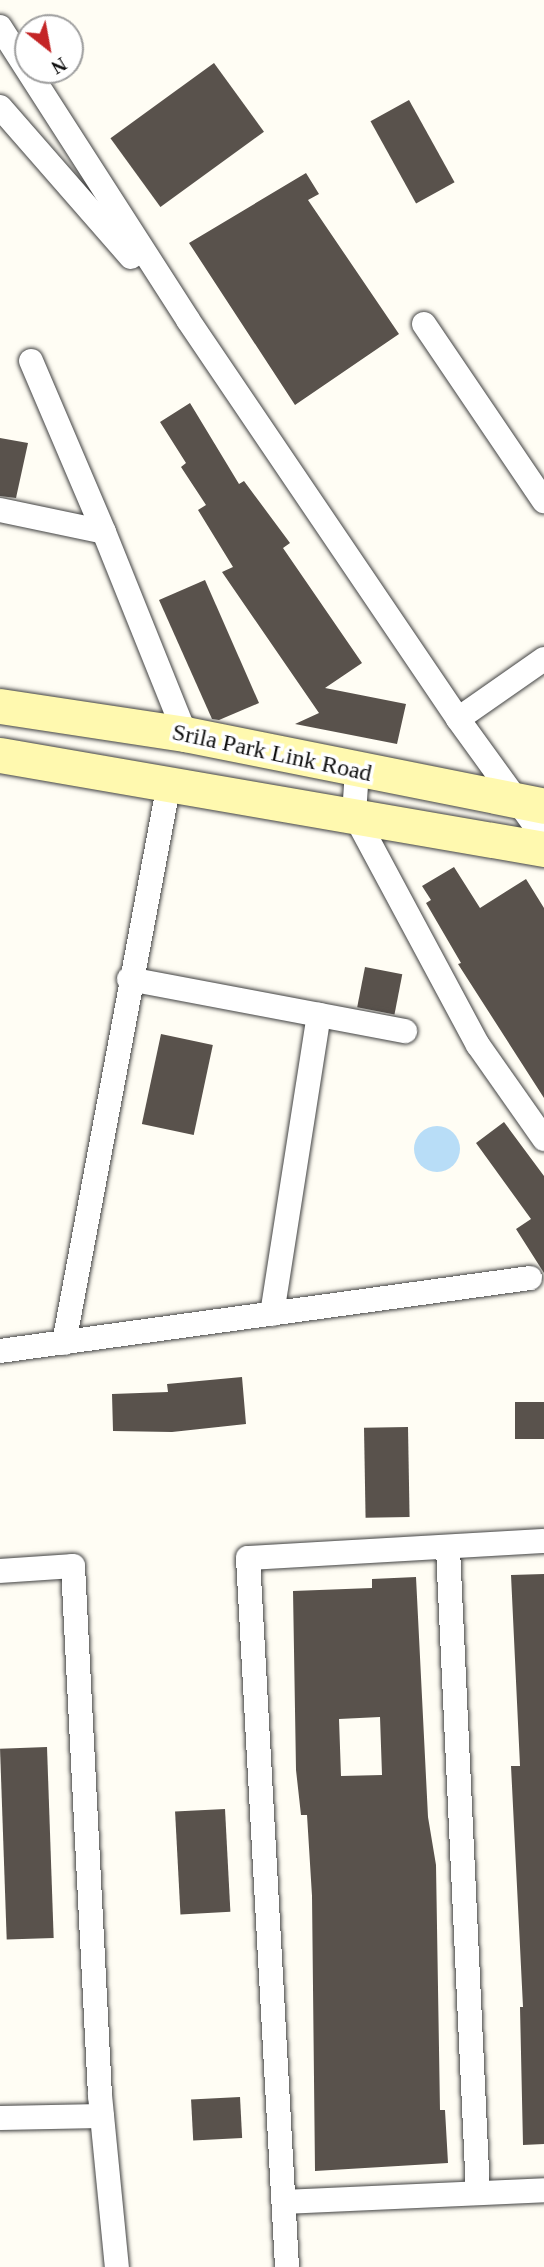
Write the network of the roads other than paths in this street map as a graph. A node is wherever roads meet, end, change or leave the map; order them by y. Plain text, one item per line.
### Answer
1 (0, 27) edge
2 (0, 107) edge
3 (188, 320) junction
4 (424, 324) dead end
5 (31, 361) dead end
6 (544, 500) edge
7 (0, 510) edge
8 (104, 532) junction
9 (544, 659) edge
10 (0, 706) edge
11 (458, 719) junction
12 (186, 734) junction
13 (0, 755) edge
14 (357, 771) junction
15 (169, 783) junction
16 (531, 803) edge
17 (354, 814) junction
18 (544, 838) edge
19 (544, 849) edge
20 (129, 979) junction
21 (319, 1015) junction
22 (405, 1031) dead end
23 (544, 1139) edge
24 (530, 1278) dead end
25 (272, 1314) junction
26 (64, 1343) junction
27 (0, 1351) edge
28 (544, 1541) edge
29 (448, 1549) junction
30 (0, 1571) edge
31 (102, 2116) junction
32 (0, 2118) edge
33 (544, 2190) edge
34 (478, 2193) junction
35 (284, 2202) junction
36 (117, 2267) edge
37 (287, 2267) edge

1 - 3 street
2 - 3 street
3 - 11 street
4 - 6 street
5 - 8 street
7 - 8 street
8 - 12 street
9 - 11 street
10 - 12 street, Srila Park Link Road
11 - 16 street
12 - 14 street, Srila Park Link Road
13 - 15 street, Srila Park Link Road
14 - 16 street, Srila Park Link Road
14 - 17 street
15 - 17 street, Srila Park Link Road
15 - 20 street
16 - 18 street
17 - 19 street, Srila Park Link Road
17 - 23 street
20 - 21 street
20 - 26 street
21 - 22 street
21 - 25 street
24 - 25 street
25 - 26 street
26 - 27 street
28 - 29 street
29 - 34 street
29 - 35 street
30 - 31 street
31 - 32 street
31 - 36 street
33 - 34 street
34 - 35 street
35 - 37 street

